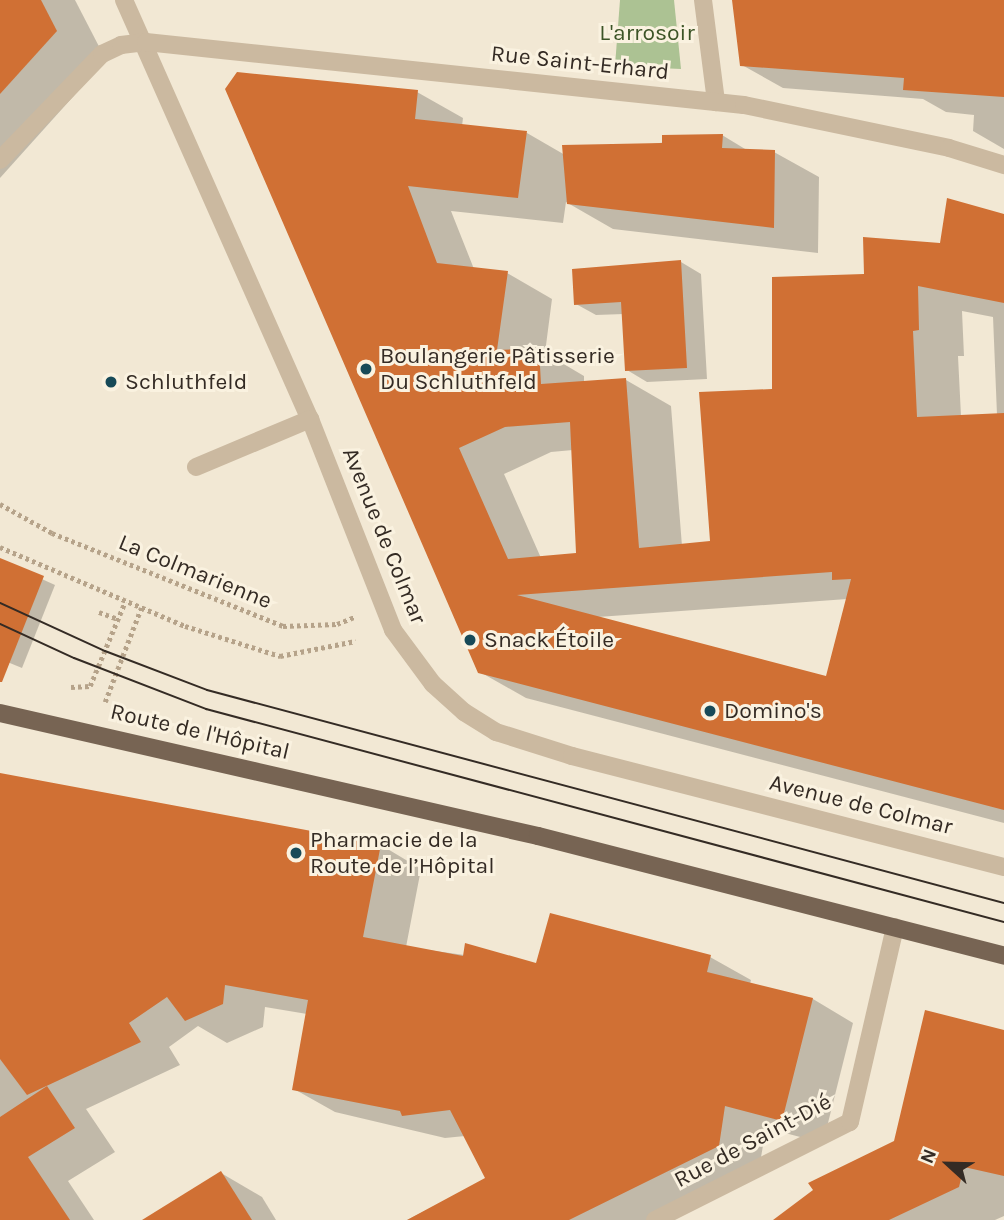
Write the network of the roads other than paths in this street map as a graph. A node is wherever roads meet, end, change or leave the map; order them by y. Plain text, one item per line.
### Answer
1 (124, 0) edge
2 (703, 0) edge
3 (146, 42) junction
4 (716, 102) junction
5 (0, 160) edge
6 (1004, 165) edge
7 (310, 419) junction
8 (196, 467) dead end
9 (0, 713) edge
10 (1004, 867) edge
11 (895, 928) junction
12 (1004, 956) edge
13 (655, 1220) edge

1 - 3 street, Avenue de Colmar
2 - 4 street
3 - 4 street, Rue Saint-Erhard
3 - 5 street, Rue Saint-Erhard
3 - 7 street, Avenue de Colmar
4 - 6 street, Rue Saint-Erhard
7 - 8 street
7 - 10 street, Avenue de Colmar
9 - 11 main road, Route de l'Hôpital
11 - 12 main road
11 - 13 street, Rue de Saint-Dié

